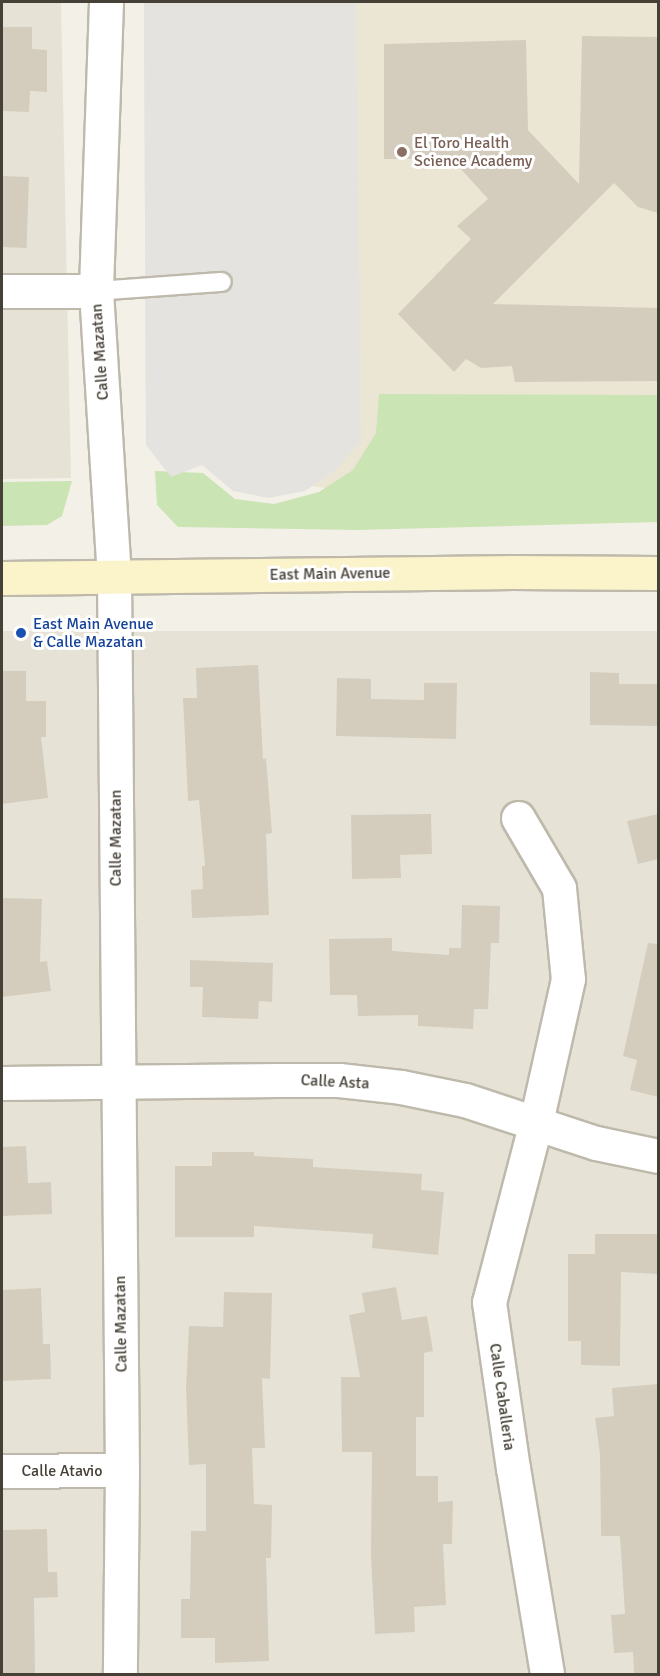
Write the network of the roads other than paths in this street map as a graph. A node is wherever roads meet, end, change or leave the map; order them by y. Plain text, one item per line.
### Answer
1 (106, 2) edge
2 (222, 282) dead end
3 (2, 291) edge
4 (96, 291) junction
5 (658, 573) edge
6 (114, 576) junction
7 (2, 578) edge
8 (518, 818) dead end
9 (118, 1082) junction
10 (2, 1083) edge
11 (536, 1122) junction
12 (658, 1156) edge
13 (122, 1470) junction
14 (2, 1471) edge
15 (120, 1674) edge
16 (547, 1674) edge

1 - 4 street, Calle Mazatan
2 - 4 lane
3 - 4 street
4 - 6 street, Calle Mazatan
5 - 6 main road, East Main Avenue
6 - 7 main road, East Main Avenue
6 - 9 street, Calle Mazatan
8 - 11 street, Calle Caballeria
9 - 10 street, Calle Asta
9 - 11 street, Calle Asta
9 - 13 street, Calle Mazatan
11 - 12 street, Calle Asta
11 - 16 street, Calle Caballeria
13 - 14 street, Calle Atavio
13 - 15 street, Calle Mazatan

